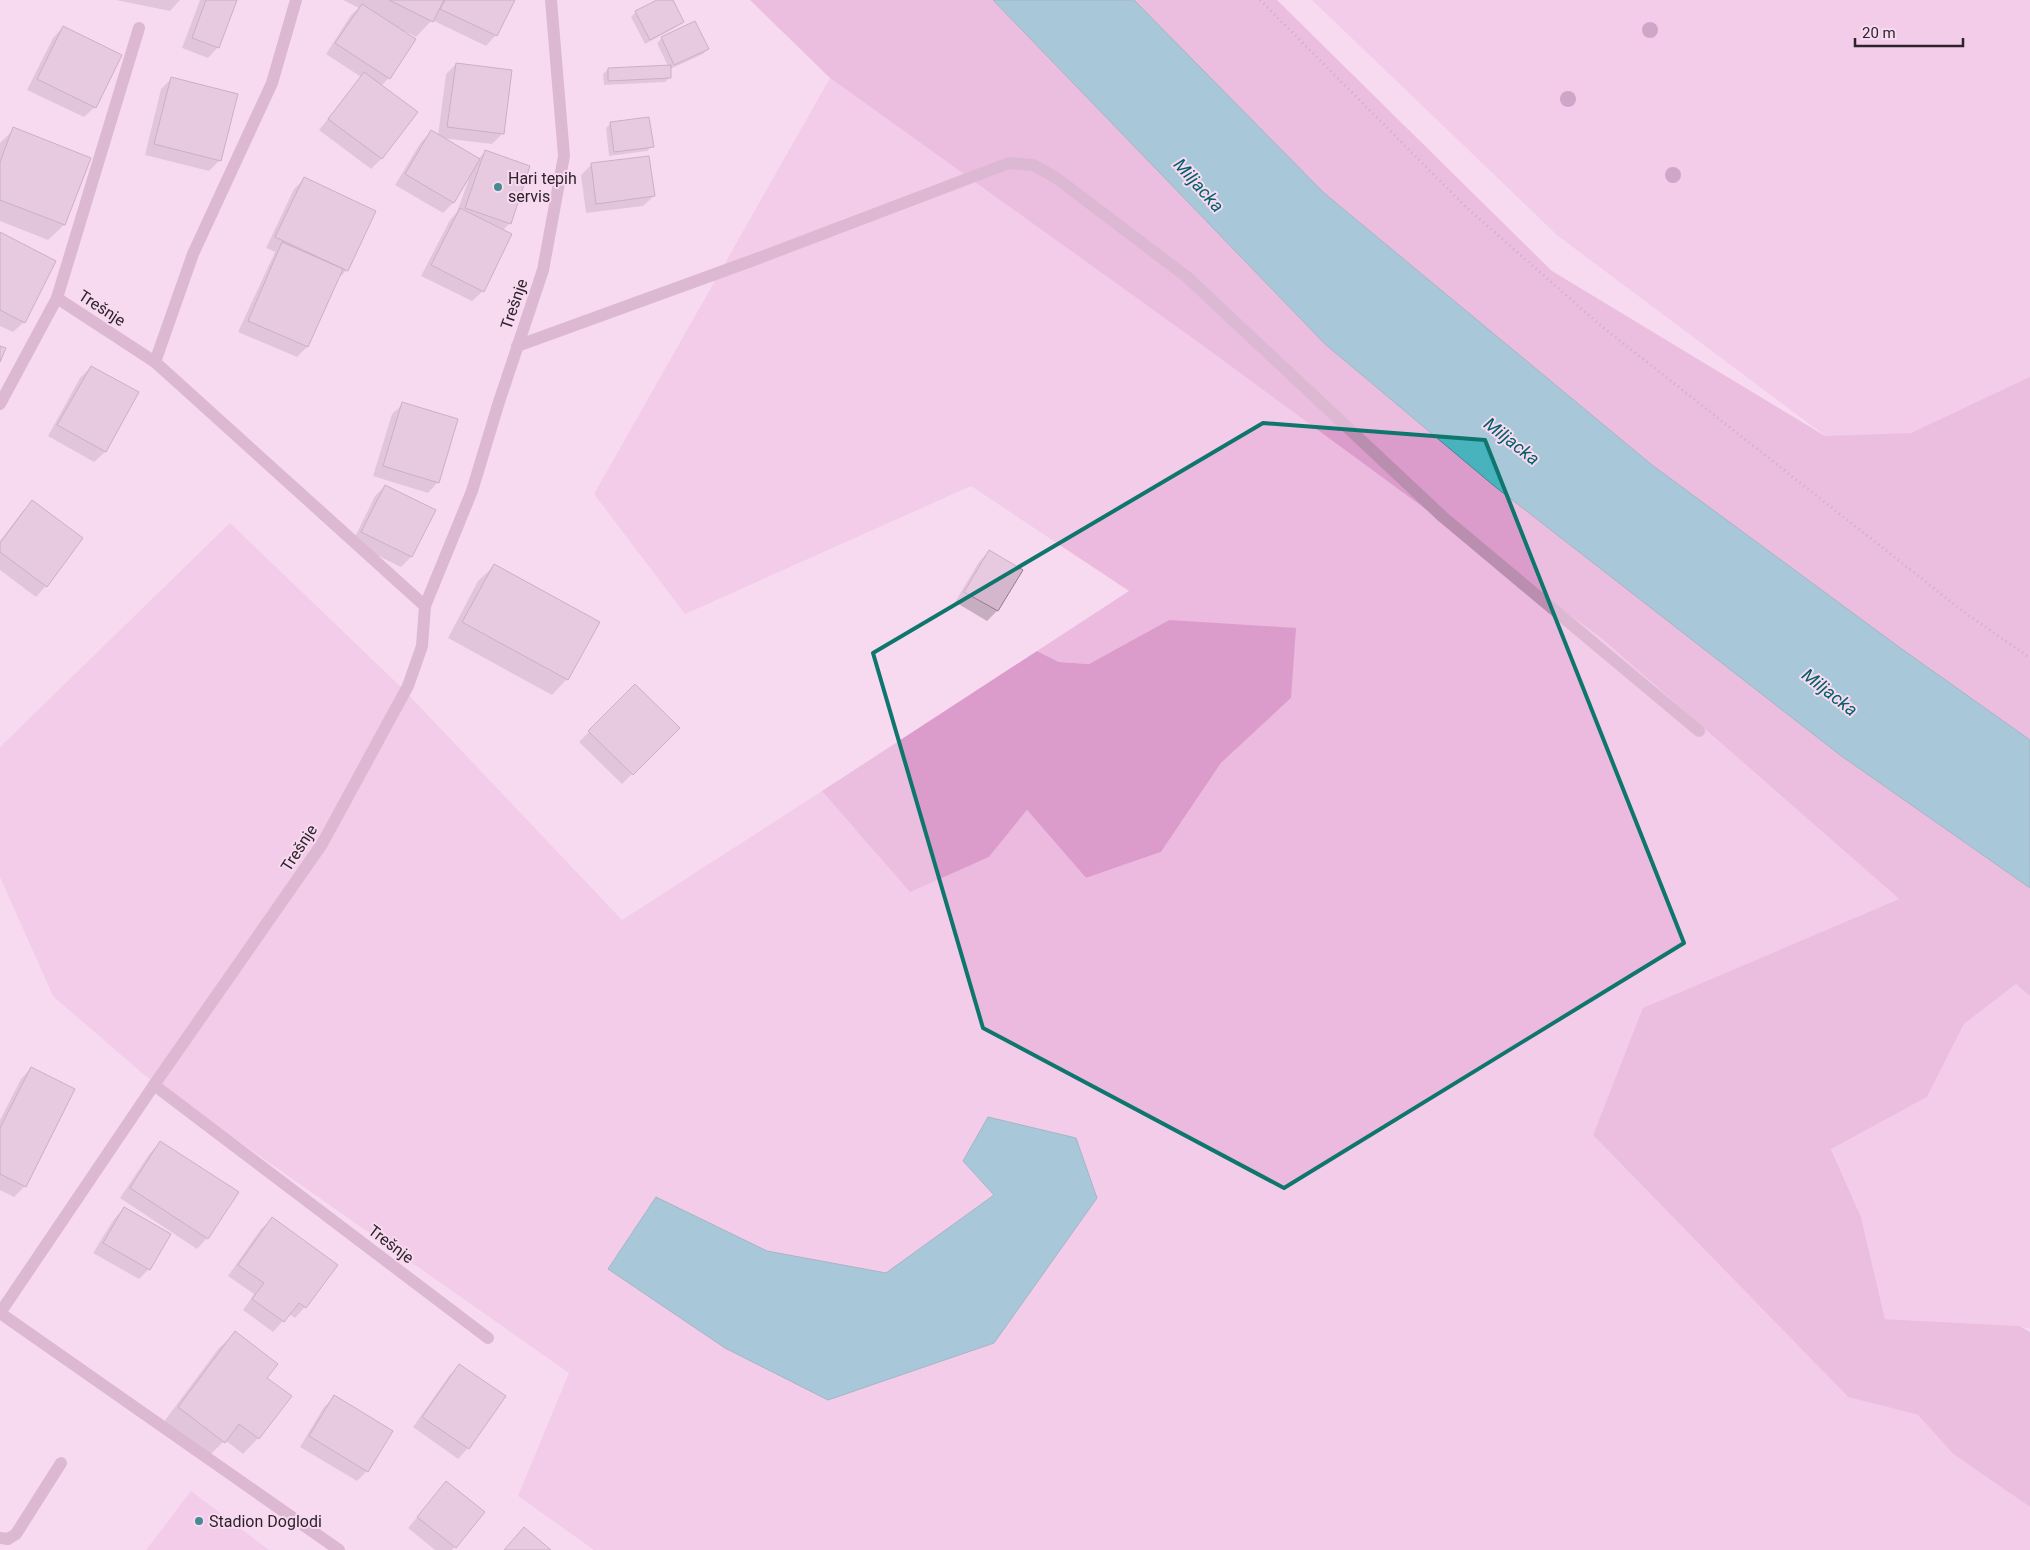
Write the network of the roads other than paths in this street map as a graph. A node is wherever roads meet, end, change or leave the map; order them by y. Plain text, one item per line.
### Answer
1 (296, 0) edge
2 (551, 0) edge
3 (139, 28) dead end
4 (57, 298) junction
5 (517, 346) junction
6 (155, 362) junction
7 (0, 404) edge
8 (425, 606) junction
9 (1699, 731) dead end
10 (154, 1085) junction
11 (0, 1313) edge
12 (488, 1338) dead end
13 (61, 1463) dead end
14 (0, 1538) edge
15 (339, 1550) edge

1 - 6 street
2 - 5 street, Trešnje
3 - 4 street
4 - 6 street, Trešnje
4 - 7 street, Trešnje
5 - 8 street, Trešnje
5 - 9 street
6 - 8 street, Trešnje
8 - 10 street, Trešnje
10 - 11 street, Trešnje
10 - 12 street, Trešnje
11 - 15 street, Trešnje
13 - 14 street

